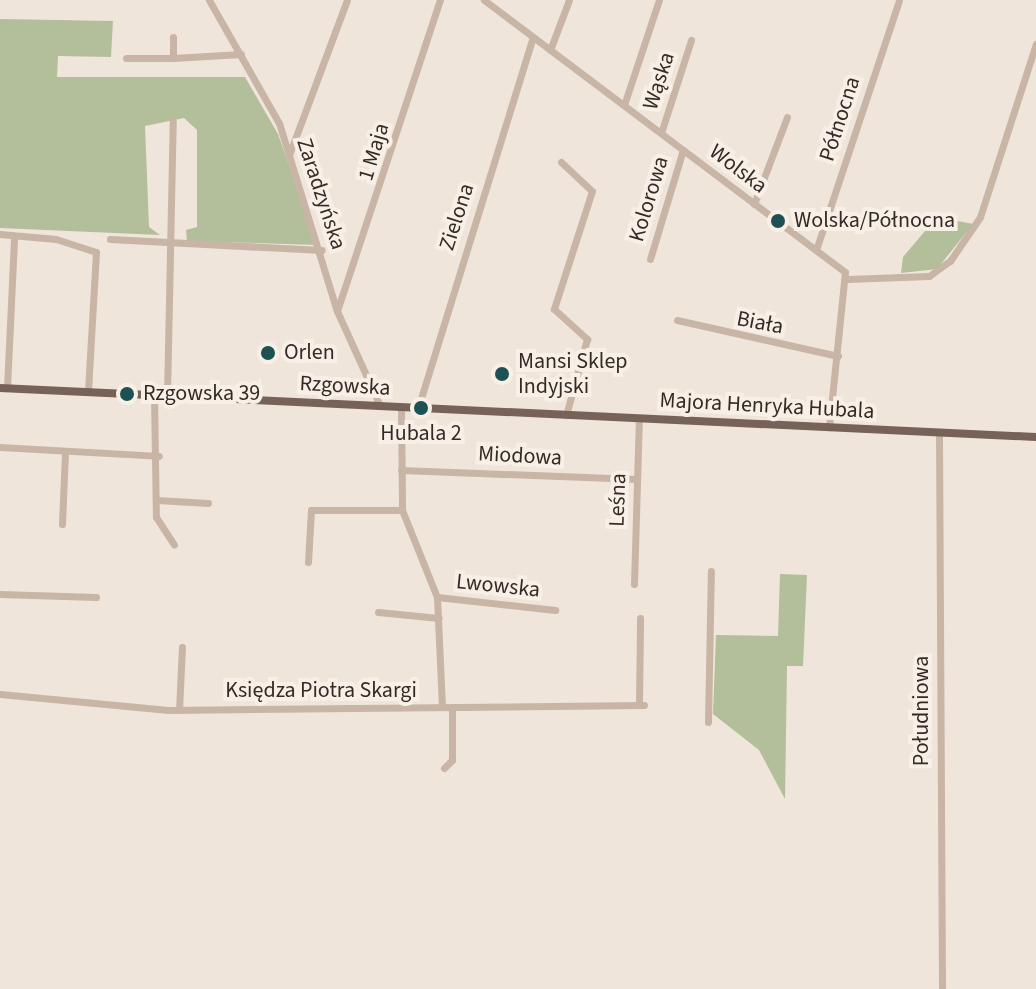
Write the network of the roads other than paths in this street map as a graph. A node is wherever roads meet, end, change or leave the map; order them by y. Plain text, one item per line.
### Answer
1 (209, 0) edge
2 (347, 0) edge
3 (440, 0) edge
4 (484, 0) edge
5 (569, 0) edge
6 (659, 0) edge
7 (899, 0) edge
8 (173, 37) dead end
9 (533, 37) junction
10 (691, 40) dead end
11 (1036, 44) edge
12 (550, 50) junction
13 (241, 54) junction
14 (126, 58) dead end
15 (173, 58) junction
16 (624, 105) junction
17 (787, 117) dead end
18 (173, 121) dead end
19 (661, 133) junction
20 (683, 150) junction
21 (289, 155) junction
22 (561, 162) dead end
23 (754, 204) junction
24 (0, 234) edge
25 (14, 238) junction
26 (110, 239) dead end
27 (174, 244) junction
28 (322, 250) junction
29 (816, 250) junction
30 (650, 259) dead end
31 (848, 279) junction
32 (337, 311) junction
33 (677, 320) dead end
34 (838, 356) junction
35 (4, 388) edge
36 (88, 392) junction
37 (154, 395) junction
38 (167, 396) junction
39 (380, 406) junction
40 (401, 407) junction
41 (418, 408) junction
42 (566, 415) junction
43 (639, 418) junction
44 (829, 427) junction
45 (939, 433) junction
46 (1036, 437) edge
47 (0, 447) edge
48 (65, 451) junction
49 (159, 456) junction
50 (401, 470) junction
51 (637, 479) junction
52 (157, 500) junction
53 (208, 503) dead end
54 (402, 510) junction
55 (62, 524) dead end
56 (174, 545) dead end
57 (308, 562) dead end
58 (711, 571) dead end
59 (634, 584) dead end
60 (0, 594) edge
61 (96, 597) dead end
62 (437, 597) junction
63 (555, 610) dead end
64 (378, 612) dead end
65 (439, 618) junction
66 (640, 618) dead end
67 (182, 647) dead end
68 (0, 694) edge
69 (442, 707) junction
70 (452, 708) junction
71 (179, 710) junction
72 (708, 722) dead end
73 (444, 768) dead end
74 (942, 989) edge

1 - 13 street, Zaradzyńska
2 - 21 street
3 - 32 street, 1 Maja
4 - 9 street, Wolska
5 - 12 street
6 - 16 street
7 - 29 street, Północna
8 - 15 street
9 - 12 street, Wolska
9 - 41 street, Zielona
10 - 19 street, Wąska
11 - 31 street
12 - 16 street, Wolska
13 - 15 street
13 - 21 street, Zaradzyńska
14 - 15 street
16 - 19 street, Wolska
17 - 23 street
18 - 27 street
19 - 20 street, Wolska
20 - 23 street, Wolska
20 - 30 street, Kolorowa
21 - 28 street, Zaradzyńska
22 - 42 street
23 - 29 street, Wolska
24 - 25 street
25 - 35 street
25 - 36 street
26 - 27 street
27 - 28 street
27 - 38 street
28 - 32 street, Zaradzyńska
29 - 31 street, Wolska
31 - 34 street
32 - 39 street, Zaradzyńska
33 - 34 street, Biała
34 - 44 street
35 - 36 main road, Rzgowska
36 - 37 main road, Rzgowska
37 - 38 main road, Rzgowska
37 - 49 street
38 - 39 main road, Rzgowska
39 - 40 main road, Rzgowska
40 - 41 main road, Majora Henryka Hubala
40 - 50 street
41 - 42 main road, Majora Henryka Hubala
42 - 43 main road, Majora Henryka Hubala
43 - 44 main road, Majora Henryka Hubala
43 - 51 street, Leśna
44 - 45 main road, Majora Henryka Hubala
45 - 46 main road, Majora Henryka Hubala
45 - 74 street, Południowa
47 - 48 street
48 - 49 street
48 - 55 street
49 - 52 street
50 - 51 street, Miodowa
50 - 54 street
51 - 59 street, Leśna
52 - 53 street
52 - 56 street
54 - 57 street
54 - 62 street
58 - 72 street
60 - 61 street
62 - 63 street, Lwowska
62 - 65 street
64 - 65 street
65 - 69 street
66 - 70 street, Księdza Piotra Skargi
67 - 71 street
68 - 71 street, Księdza Piotra Skargi
69 - 70 street, Księdza Piotra Skargi
69 - 71 street, Księdza Piotra Skargi
70 - 73 street

